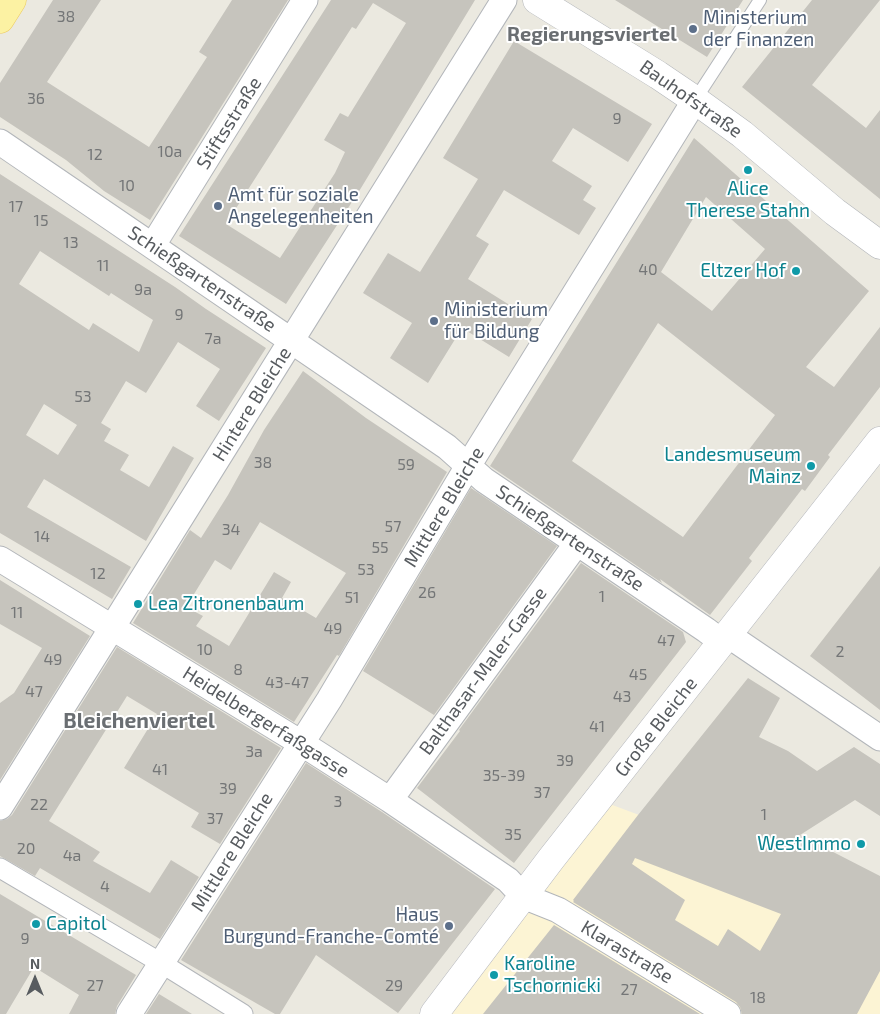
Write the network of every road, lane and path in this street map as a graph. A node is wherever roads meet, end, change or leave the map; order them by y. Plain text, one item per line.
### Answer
1 (12, 0) edge
2 (305, 0) edge
3 (504, 0) edge
4 (537, 0) edge
5 (760, 0) edge
6 (0, 19) edge
7 (695, 100) junction
8 (0, 142) edge
9 (835, 212) junction
10 (880, 245) edge
11 (153, 246) junction
12 (880, 259) edge
13 (292, 341) junction
14 (880, 441) edge
15 (468, 466) junction
16 (577, 542) junction
17 (0, 559) edge
18 (112, 627) junction
19 (725, 638) junction
20 (880, 738) edge
21 (302, 743) junction
22 (390, 800) junction
23 (0, 807) edge
24 (0, 868) edge
25 (523, 896) junction
26 (161, 963) junction
27 (129, 1014) edge
28 (243, 1014) edge
29 (434, 1014) edge
30 (728, 1014) edge

1 - 6 main road
2 - 11 street, Stiftsstraße
3 - 13 street, Hintere Bleiche
4 - 7 main road, Bauhofstraße
5 - 7 lane, Mittlere Bleiche
7 - 9 main road, Bauhofstraße
7 - 15 street, Mittlere Bleiche
8 - 11 street, Schießgartenstraße
9 - 10 main road, Bauhofstraße
9 - 12 main road, Bauhofstraße
11 - 13 street, Schießgartenstraße
13 - 15 street, Schießgartenstraße
13 - 18 street, Hintere Bleiche
14 - 19 main road, Große Bleiche
15 - 16 street, Schießgartenstraße
15 - 21 street, Mittlere Bleiche
16 - 19 street, Schießgartenstraße
16 - 22 street, Balthasar-Maler-Gasse
17 - 18 street, Heidelbergerfaßgasse
18 - 21 street, Heidelbergerfaßgasse
18 - 23 street, Hintere Bleiche
19 - 20 street, Schießgartenstraße
19 - 25 main road, Große Bleiche
21 - 22 street, Heidelbergerfaßgasse
21 - 26 street, Mittlere Bleiche
22 - 25 street, Heidelbergerfaßgasse
24 - 26 street
25 - 29 main road, Große Bleiche
25 - 30 street, Klarastraße
26 - 27 street, Mittlere Bleiche
26 - 28 street

